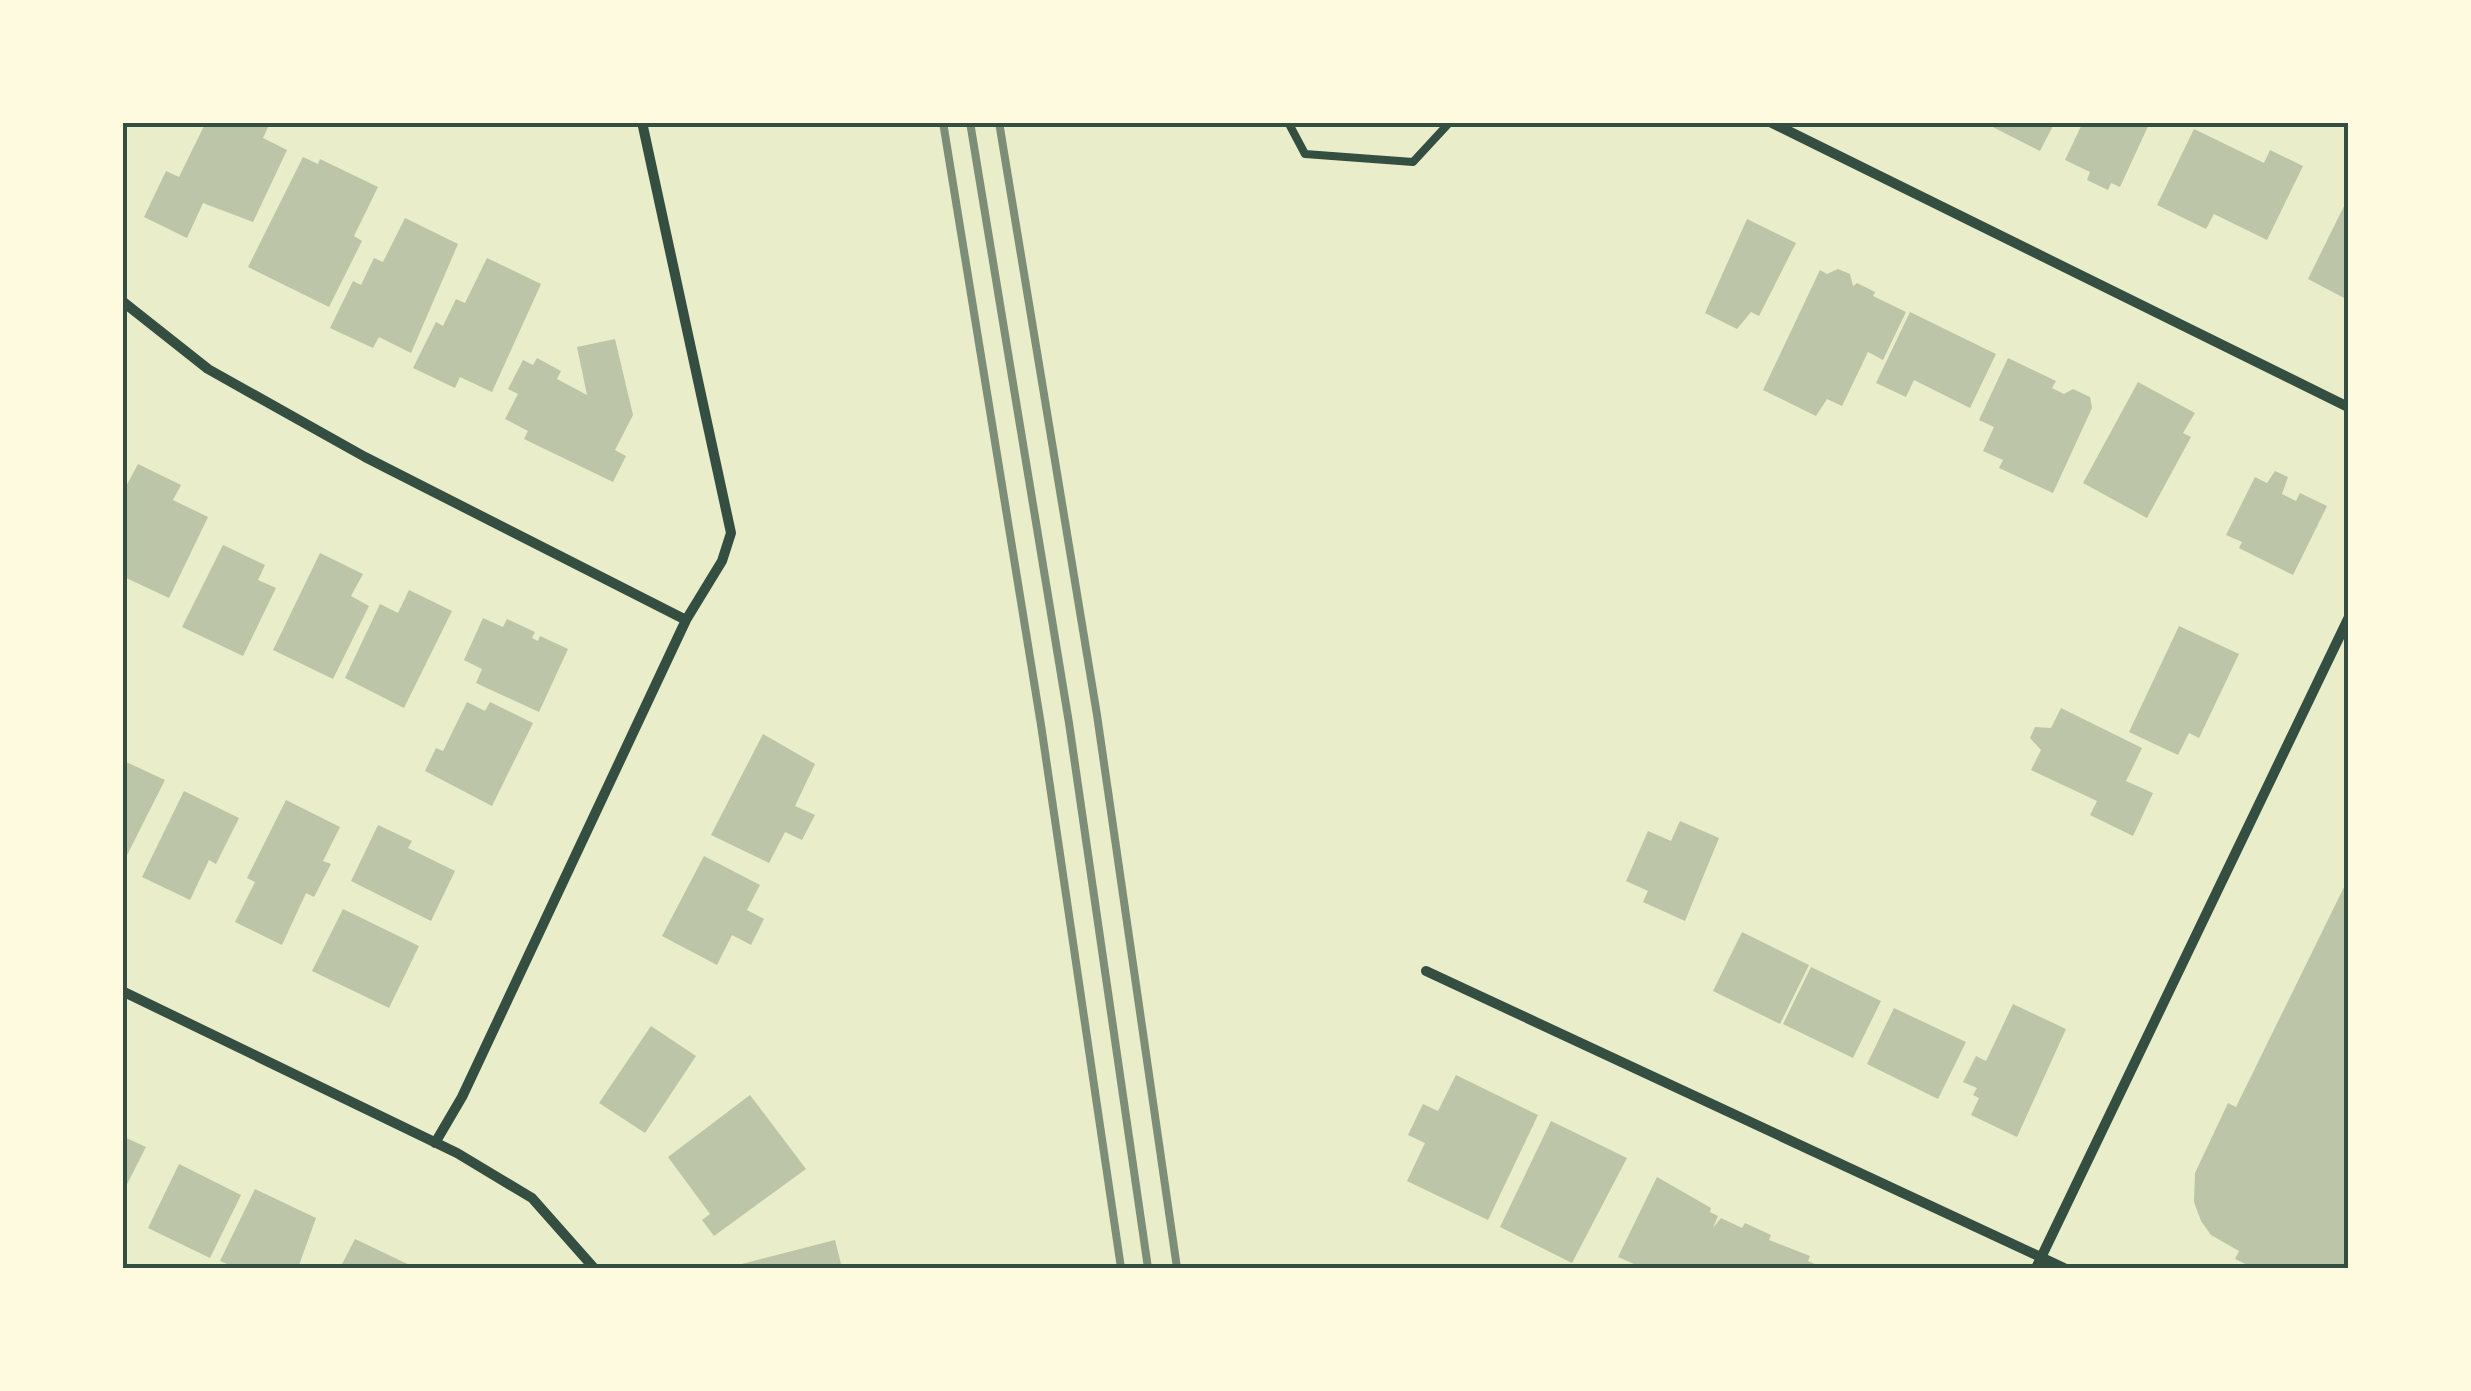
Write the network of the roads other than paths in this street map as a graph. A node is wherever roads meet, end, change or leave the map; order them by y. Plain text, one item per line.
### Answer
1 (642, 122) edge
2 (1288, 122) edge
3 (1450, 122) edge
4 (1770, 122) edge
5 (122, 301) edge
6 (2348, 407) edge
7 (2348, 619) edge
8 (686, 620) junction
9 (1426, 971) dead end
10 (122, 991) edge
11 (435, 1142) junction
12 (2038, 1263) edge
13 (594, 1268) edge
14 (2064, 1268) edge

1 - 8 street
2 - 3 lane
4 - 6 street
5 - 8 street
7 - 12 street
8 - 11 street
9 - 12 street
10 - 11 street
11 - 13 street
12 - 14 street

